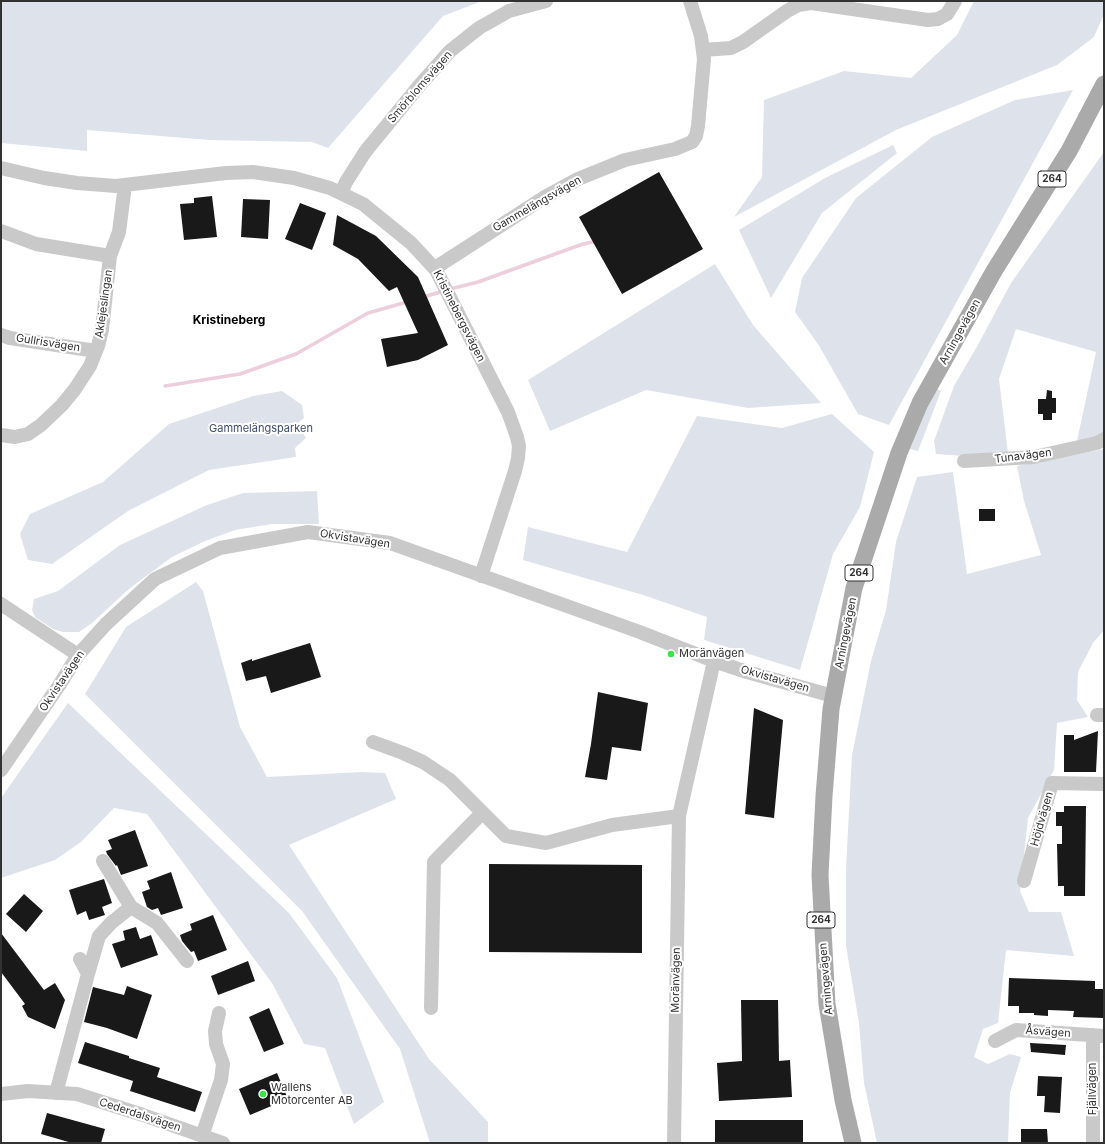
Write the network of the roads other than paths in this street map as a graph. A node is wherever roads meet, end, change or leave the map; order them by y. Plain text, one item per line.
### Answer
1 (546, 1) edge
2 (690, 1) edge
3 (955, 1) edge
4 (703, 50) junction
5 (1104, 84) edge
6 (1, 168) edge
7 (125, 185) junction
8 (341, 193) junction
9 (1, 231) edge
10 (110, 256) junction
11 (435, 268) junction
12 (1, 335) edge
13 (96, 351) junction
14 (1, 435) edge
15 (1104, 439) edge
16 (964, 461) dead end
17 (481, 576) junction
18 (1, 604) edge
19 (78, 655) junction
20 (714, 661) junction
21 (834, 696) junction
22 (373, 742) dead end
23 (1, 770) edge
24 (1104, 784) edge
25 (482, 813) junction
26 (679, 816) junction
27 (103, 861) dead end
28 (1024, 881) dead end
29 (131, 907) junction
30 (80, 959) dead end
31 (187, 962) dead end
32 (88, 974) junction
33 (431, 1008) dead end
34 (219, 1013) dead end
35 (1098, 1035) edge
36 (995, 1041) dead end
37 (56, 1093) junction
38 (1, 1094) edge
39 (202, 1136) junction
40 (223, 1143) edge
41 (674, 1143) edge
42 (853, 1143) edge
43 (1093, 1143) edge

1 - 8 street, Smörblomsvägen
2 - 4 street, Gammelängsvägen
3 - 4 street
4 - 11 street, Gammelängsvägen
5 - 21 main road, Arningevägen / 264
6 - 7 street, Kristinebergsvägen
7 - 8 street, Kristinebergsvägen
7 - 10 street
8 - 11 street, Kristinebergsvägen
9 - 10 street, Aklejeslingan
10 - 13 street, Aklejeslingan
11 - 17 street, Kristinebergsvägen
12 - 13 street, Gullrisvägen
13 - 14 street, Aklejeslingan
15 - 16 street, Tunavägen
17 - 19 street, Okvistavägen
17 - 20 street, Okvistavägen
18 - 19 street
19 - 23 street, Okvistavägen
20 - 21 street, Okvistavägen
20 - 26 street, Moränvägen
21 - 42 main road, Arningevägen / 264
22 - 25 street
24 - 28 street, Höjdvägen
25 - 26 street
25 - 33 street
26 - 41 street, Moränvägen
27 - 29 street
29 - 31 street
29 - 32 street
30 - 32 street
32 - 37 street
34 - 39 street
35 - 36 street, Åsvägen
35 - 43 street, Fjällvägen
37 - 38 street, Cederdalsvägen
37 - 39 street, Cederdalsvägen
39 - 40 street, Cederdalsvägen

